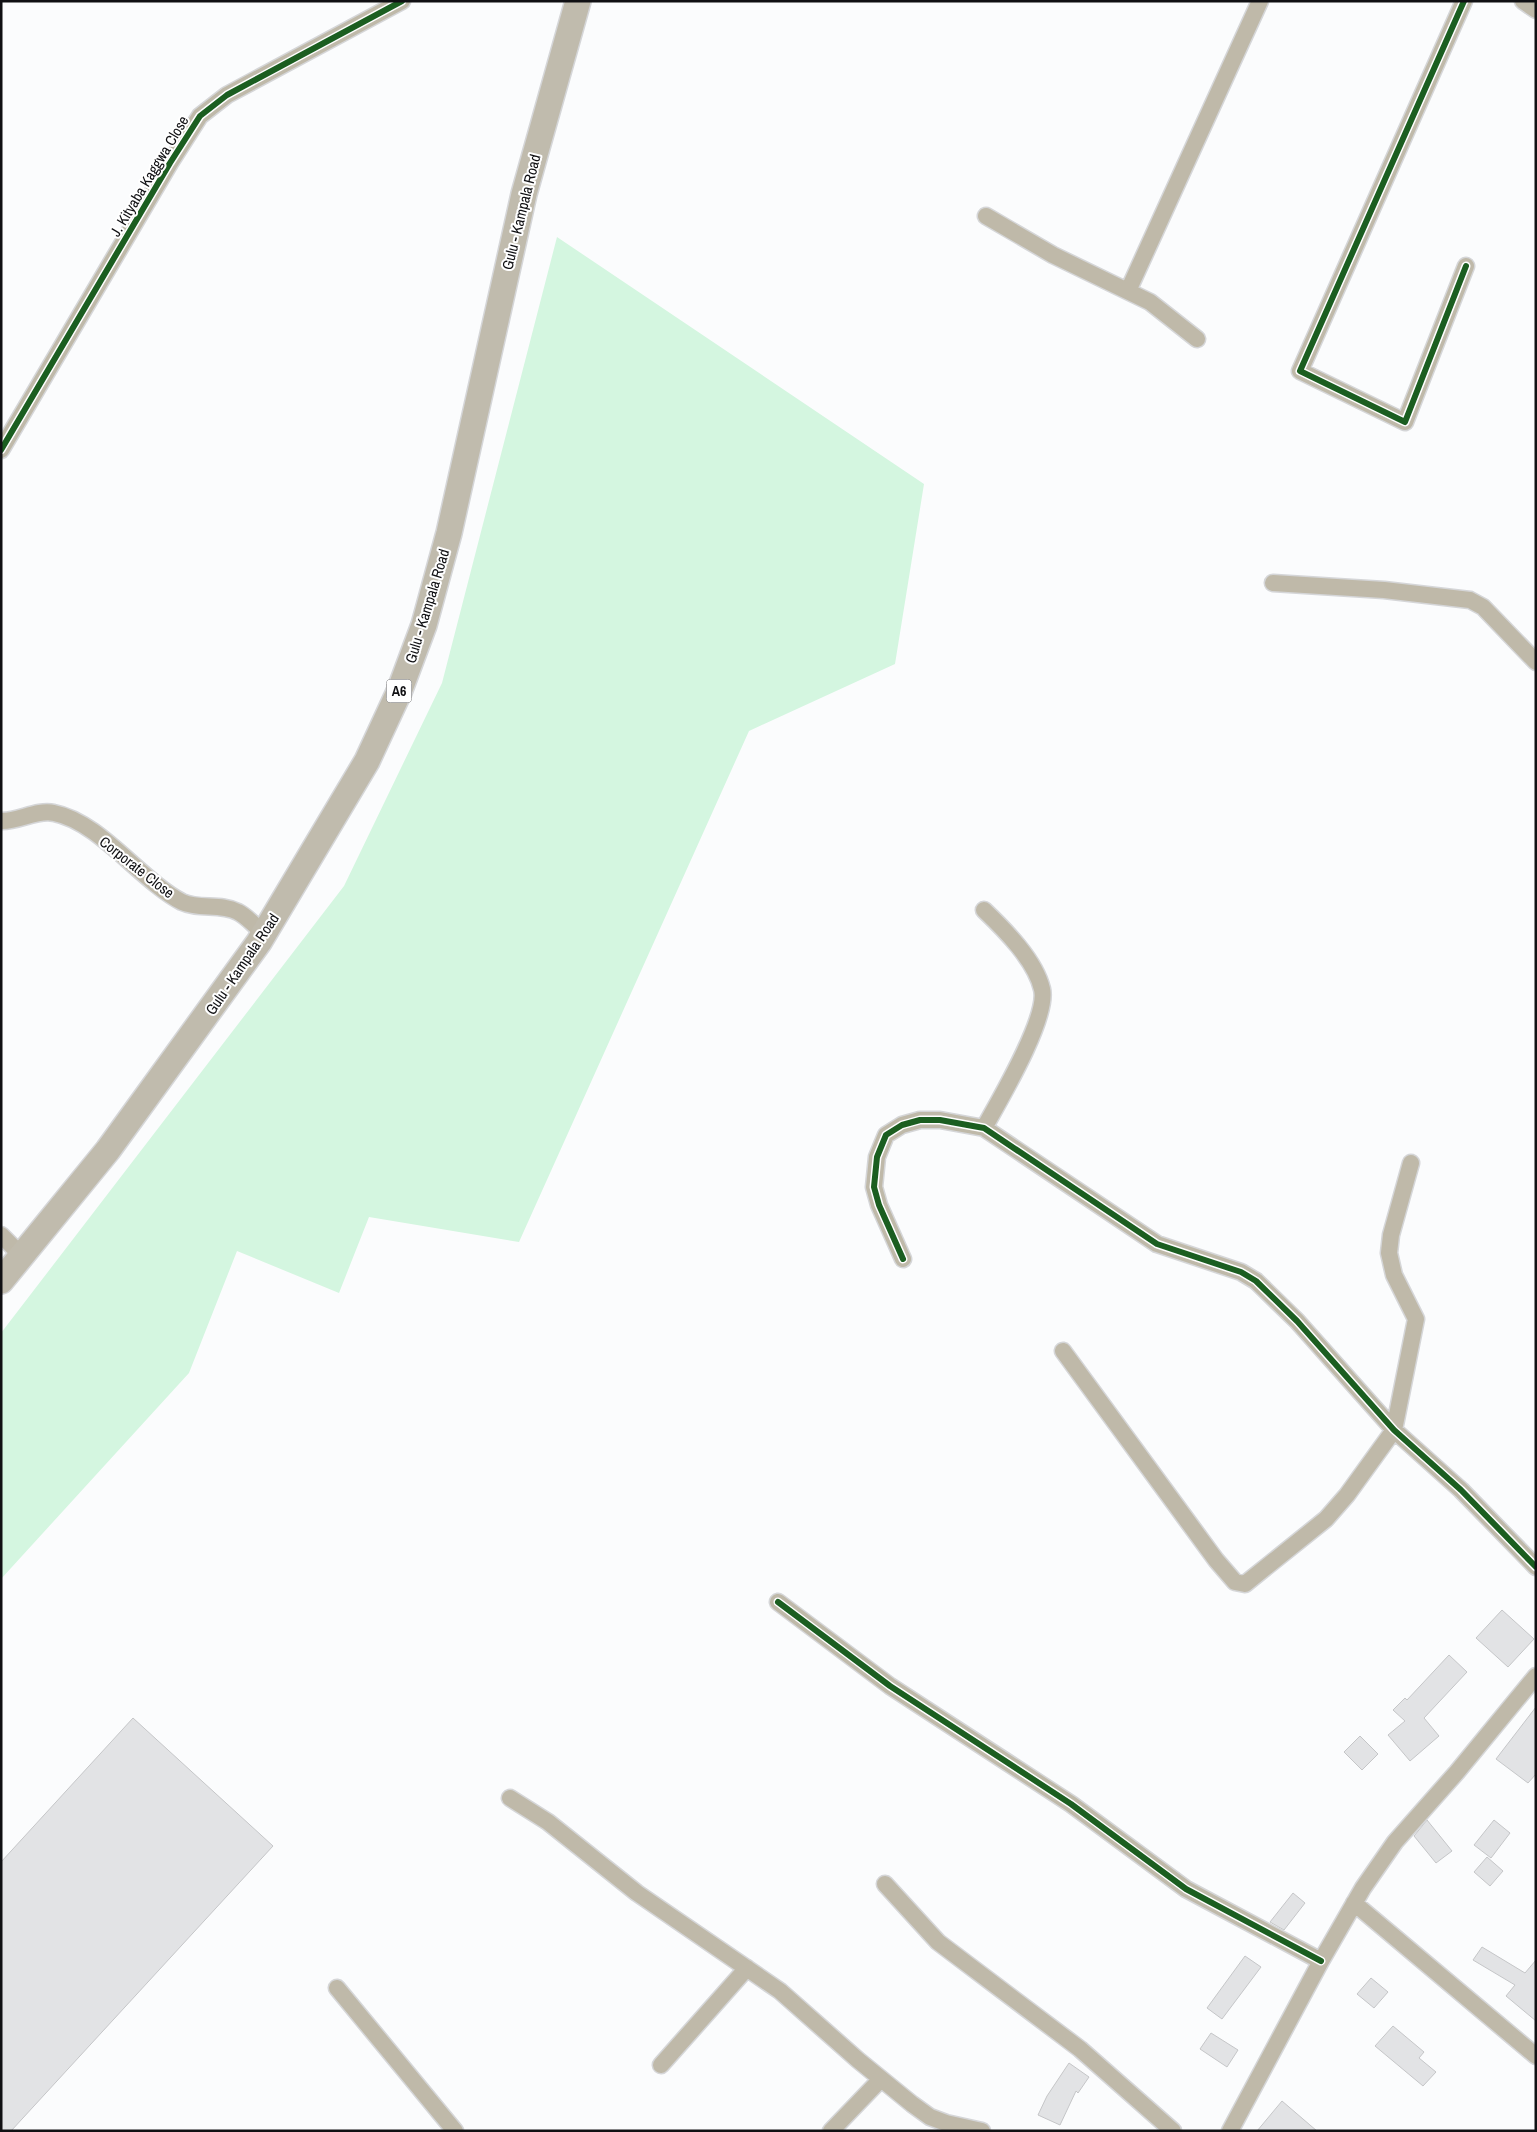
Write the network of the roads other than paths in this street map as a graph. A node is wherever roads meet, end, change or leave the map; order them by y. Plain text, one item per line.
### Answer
1 (402, 1) edge
2 (578, 1) edge
3 (1260, 1) edge
4 (1464, 1) edge
5 (1523, 1) edge
6 (1536, 10) edge
7 (986, 216) dead end
8 (1466, 266) dead end
9 (1128, 291) junction
10 (1197, 339) dead end
11 (1, 450) edge
12 (1273, 583) dead end
13 (1536, 662) edge
14 (1, 821) edge
15 (984, 910) dead end
16 (259, 942) junction
17 (984, 1128) junction
18 (1411, 1163) dead end
19 (1, 1235) edge
20 (22, 1256) junction
21 (903, 1259) dead end
22 (1, 1281) edge
23 (1063, 1351) dead end
24 (1394, 1430) junction
25 (1536, 1567) edge
26 (778, 1602) dead end
27 (1536, 1676) edge
28 (510, 1798) dead end
29 (885, 1884) dead end
30 (1354, 1903) junction
31 (1321, 1960) junction
32 (747, 1968) junction
33 (336, 1988) dead end
34 (1536, 2056) edge
35 (661, 2065) dead end
36 (881, 2079) junction
37 (455, 2131) edge
38 (831, 2131) edge
39 (982, 2131) edge
40 (1173, 2131) edge
41 (1230, 2131) edge

1 - 11 street, J. Kityaba Kaggwa Close
2 - 16 main road, Gulu - Kampala Road / A6
3 - 9 street
4 - 8 street
5 - 6 street
7 - 9 street
9 - 10 street
12 - 13 street
14 - 16 street, Corporate Close
15 - 17 street
16 - 20 main road, Gulu - Kampala Road / A6
17 - 21 street
17 - 24 street
18 - 24 street
19 - 20 street
20 - 22 main road, Gulu - Kampala Road / A6
23 - 24 street
24 - 25 street
26 - 31 street
27 - 30 street
28 - 32 street
29 - 40 street
30 - 31 street
30 - 34 street
31 - 41 street
32 - 35 street
32 - 36 street
33 - 37 street
36 - 38 street
36 - 39 street

